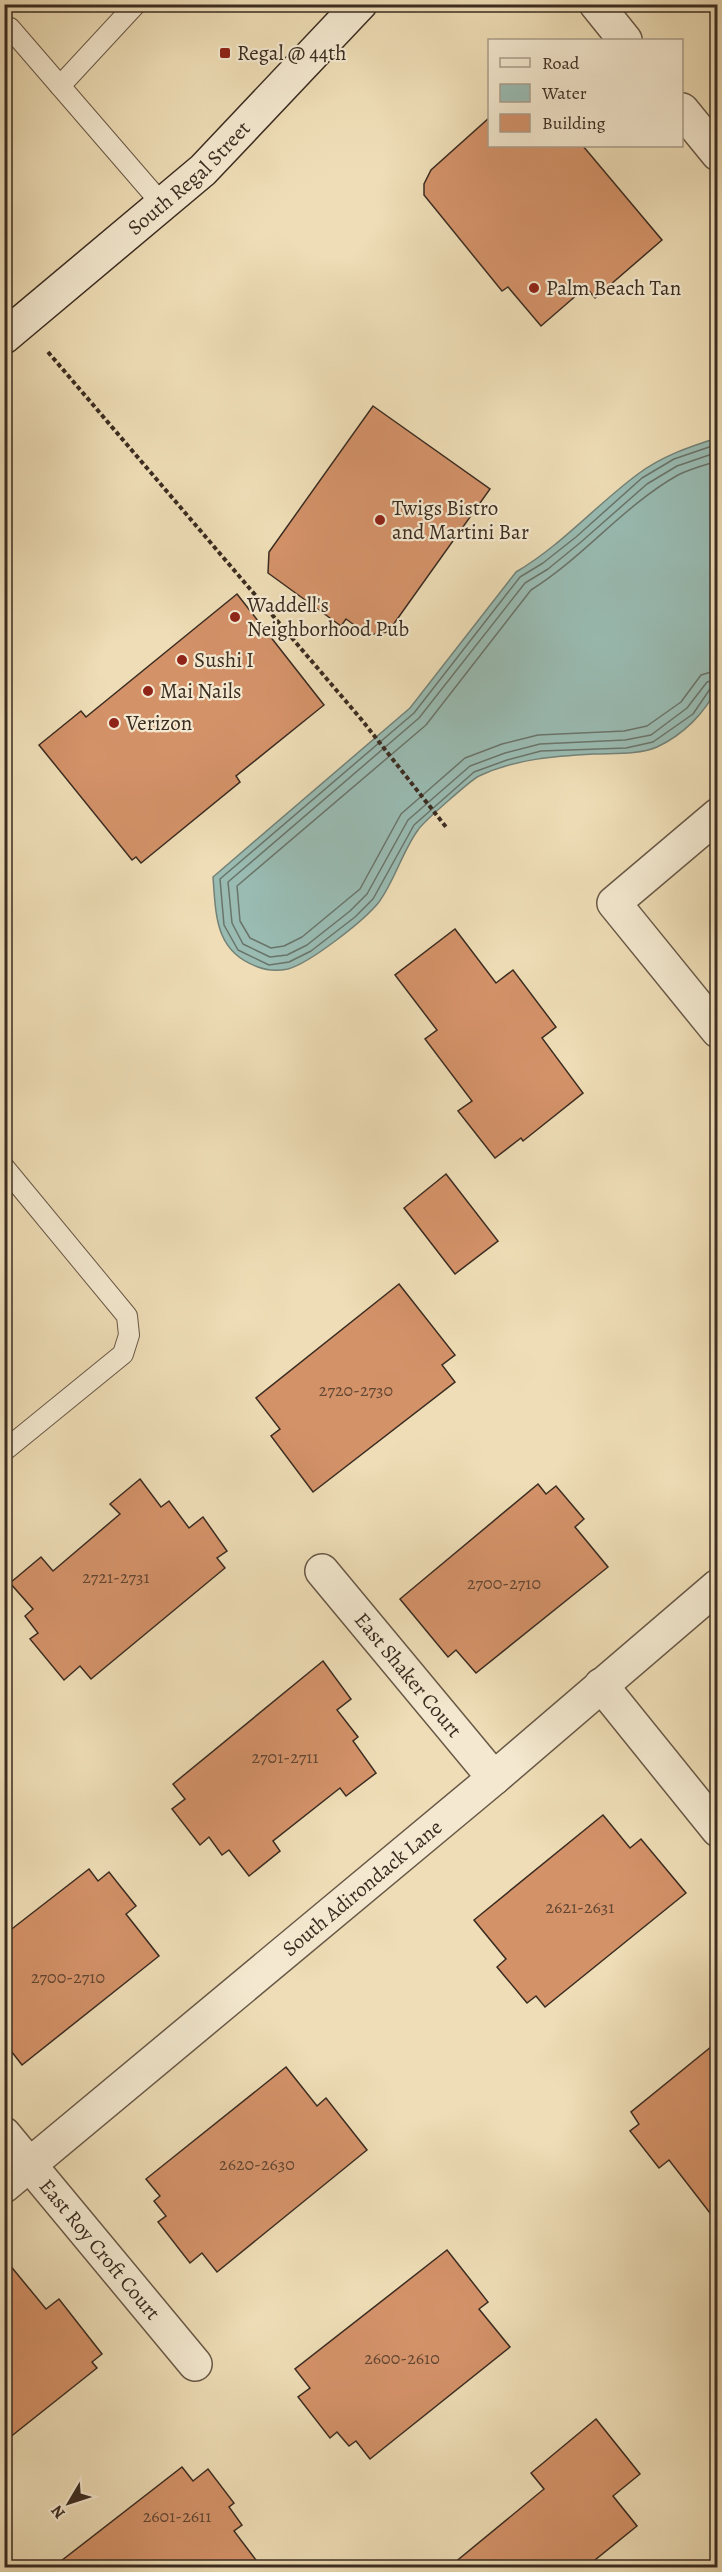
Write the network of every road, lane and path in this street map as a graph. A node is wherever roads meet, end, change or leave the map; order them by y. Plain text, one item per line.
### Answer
1 (136, 4) edge
2 (360, 4) edge
3 (596, 4) edge
4 (10, 28) dead end
5 (624, 39) edge
6 (60, 86) junction
7 (683, 112) edge
8 (717, 154) edge
9 (162, 204) junction
10 (13, 329) edge
11 (717, 815) edge
12 (446, 827) dead end
13 (717, 1031) edge
14 (4, 1167) edge
15 (4, 1451) edge
16 (322, 1571) dead end
17 (717, 1586) edge
18 (601, 1686) junction
19 (494, 1778) junction
20 (717, 1830) edge
21 (4, 2134) edge
22 (30, 2166) junction
23 (4, 2186) edge
24 (195, 2364) dead end

1 - 6 lane
2 - 9 street, South Regal Street
3 - 5 street
4 - 6 lane
6 - 9 lane
7 - 8 street
9 - 10 street, South Regal Street
10 - 12 path
11 - 13 street
14 - 15 lane
16 - 19 street, East Shaker Court
17 - 18 street, South Adirondack Lane
18 - 19 street, South Adirondack Lane
18 - 20 street
19 - 22 street, South Adirondack Lane
21 - 22 street, East Roy Croft Court
22 - 23 street, South Adirondack Lane
22 - 24 street, East Roy Croft Court

